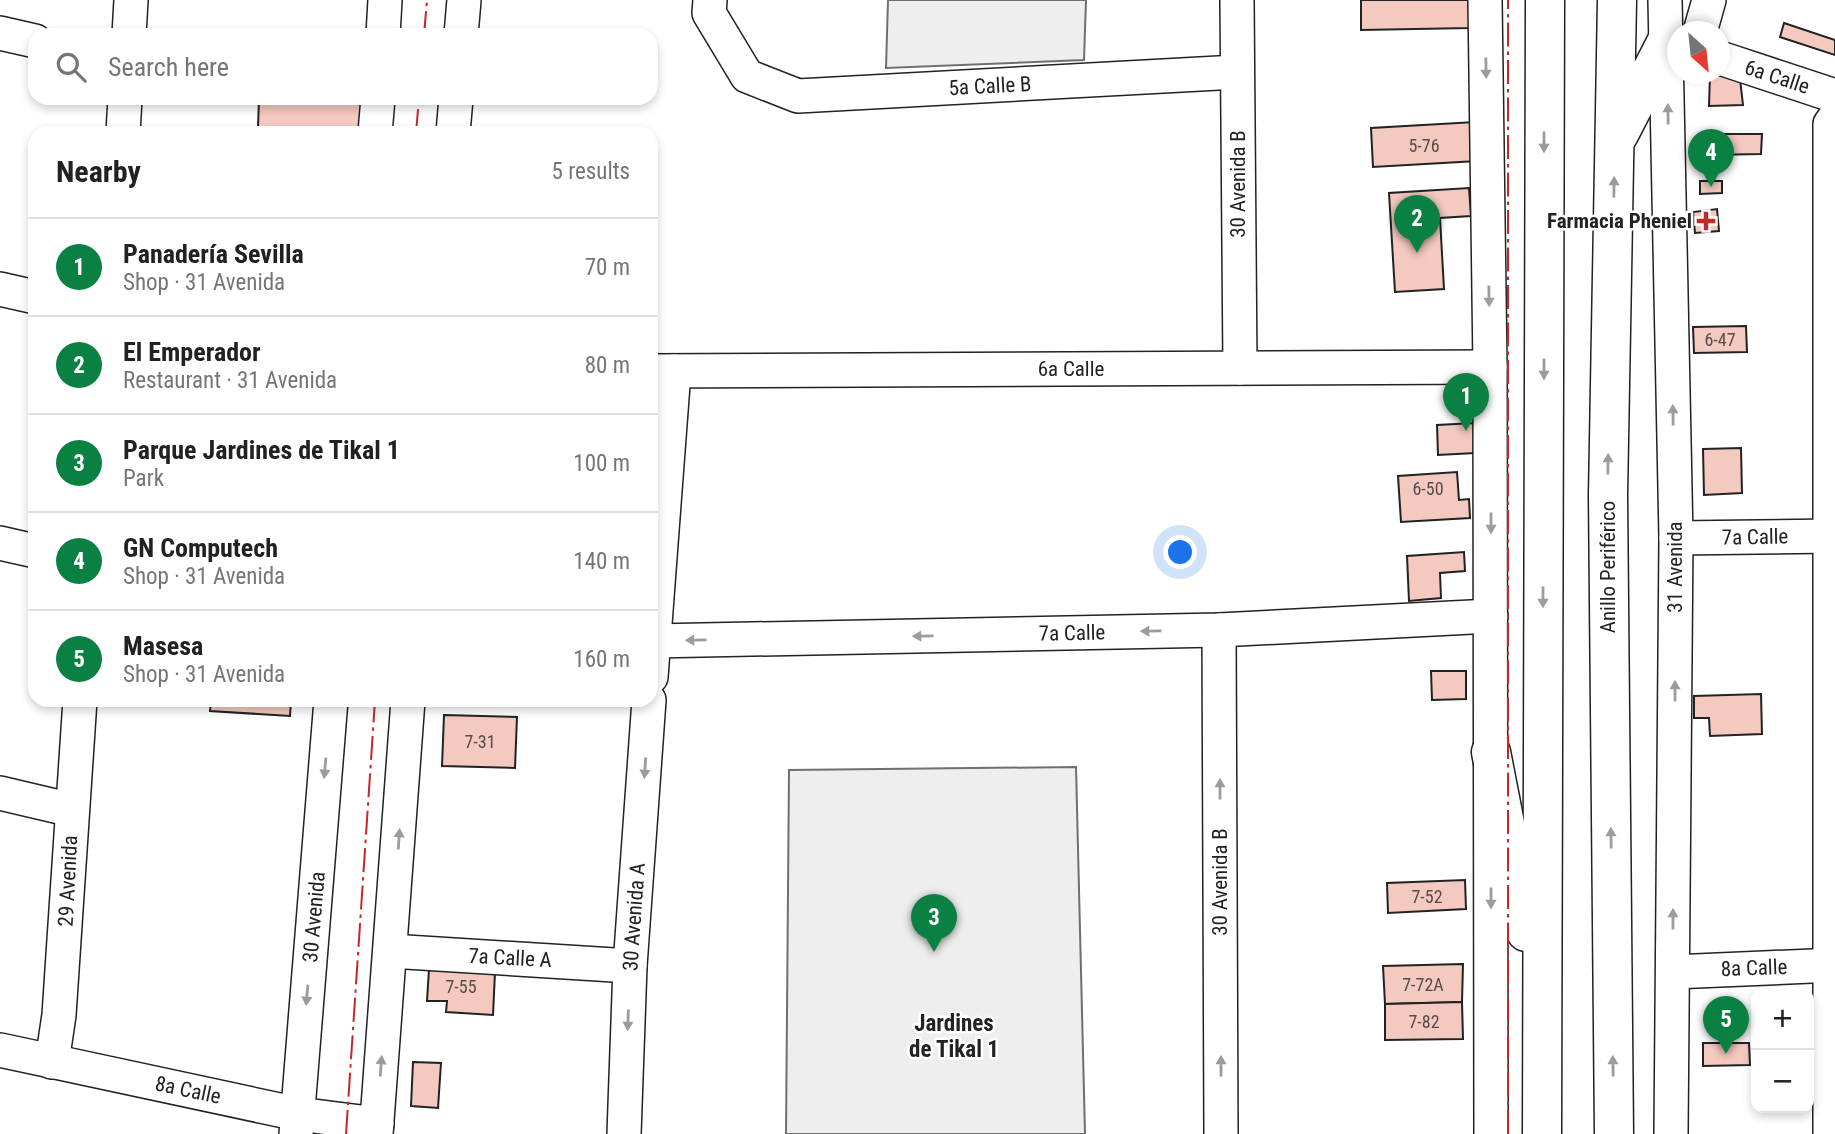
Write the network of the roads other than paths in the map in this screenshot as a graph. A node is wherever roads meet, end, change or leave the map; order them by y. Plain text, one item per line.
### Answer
1 (131, 0) edge
2 (386, 0) edge
3 (464, 0) edge
4 (710, 0) edge
5 (1237, 0) edge
6 (1485, 0) edge
7 (1545, 0) edge
8 (1618, 0) edge
9 (1665, 0) edge
10 (1709, 0) edge
11 (1674, 21) edge
12 (1694, 21) edge
13 (129, 28) edge
14 (384, 28) edge
15 (462, 28) edge
16 (0, 33) edge
17 (28, 39) edge
18 (1667, 61) edge
19 (1730, 61) edge
20 (1237, 72) junction
21 (1681, 84) edge
22 (1835, 96) edge
23 (125, 105) edge
24 (377, 105) edge
25 (455, 105) edge
26 (1835, 117) edge
27 (123, 126) edge
28 (376, 126) edge
29 (454, 126) edge
30 (1615, 142) junction
31 (0, 289) edge
32 (28, 295) edge
33 (1240, 368) junction
34 (1490, 368) junction
35 (662, 371) edge
36 (658, 491) edge
37 (1834, 536) edge
38 (1676, 538) junction
39 (0, 543) edge
40 (28, 549) edge
41 (1491, 616) junction
42 (1219, 630) junction
43 (658, 641) edge
44 (79, 707) edge
45 (330, 707) edge
46 (407, 707) edge
47 (648, 707) edge
48 (1491, 752) junction
49 (0, 793) edge
50 (72, 810) junction
51 (390, 951) junction
52 (1832, 965) edge
53 (630, 966) junction
54 (1673, 972) junction
55 (1542, 1018) junction
56 (0, 1050) edge
57 (52, 1062) junction
58 (297, 1124) edge
59 (376, 1129) edge
60 (624, 1134) edge
61 (1221, 1134) edge
62 (1491, 1134) edge
63 (1542, 1134) edge
64 (1614, 1134) edge
65 (1671, 1134) edge
66 (1830, 1134) edge

1 - 13 street
2 - 14 street
3 - 15 street
4 - 20 street, 5a Calle B
5 - 20 street, 30 Avenida B
6 -> 34 street
7 -> 55 highway
8 - 30 highway, Anillo Periférico
9 - 11 street, 31 Avenida
10 - 12 street, 31 Avenida
16 - 17 street
18 - 30 highway
19 - 22 street, 6a Calle
20 - 33 street, 30 Avenida B
38 -> 21 street, 31 Avenida
23 - 27 street
24 - 28 street
25 - 29 street
26 - 37 street
64 -> 30 highway, Anillo Periférico
31 - 32 street
33 - 34 street, 6a Calle
33 - 35 street, 6a Calle
34 -> 41 street
35 - 36 street
37 - 38 street, 7a Calle
37 - 52 street
54 -> 38 street, 31 Avenida
39 - 40 street
41 - 42 street, 7a Calle
41 - 48 street
42 -> 43 street, 7a Calle
61 -> 42 street, 30 Avenida B
44 - 50 street, 29 Avenida
45 -> 58 street, 30 Avenida
51 -> 46 street
47 -> 53 street, 30 Avenida A
48 - 55 highway
48 -> 62 street
49 - 50 street
50 - 57 street, 29 Avenida
51 - 53 street, 7a Calle A
59 -> 51 street
52 - 54 street, 8a Calle
52 - 66 street
53 -> 60 street, 30 Avenida A
54 - 65 street, 31 Avenida
55 - 63 highway
56 - 57 street, 8a Calle
57 - 58 street, 8a Calle
58 - 59 street, 8a Calle

